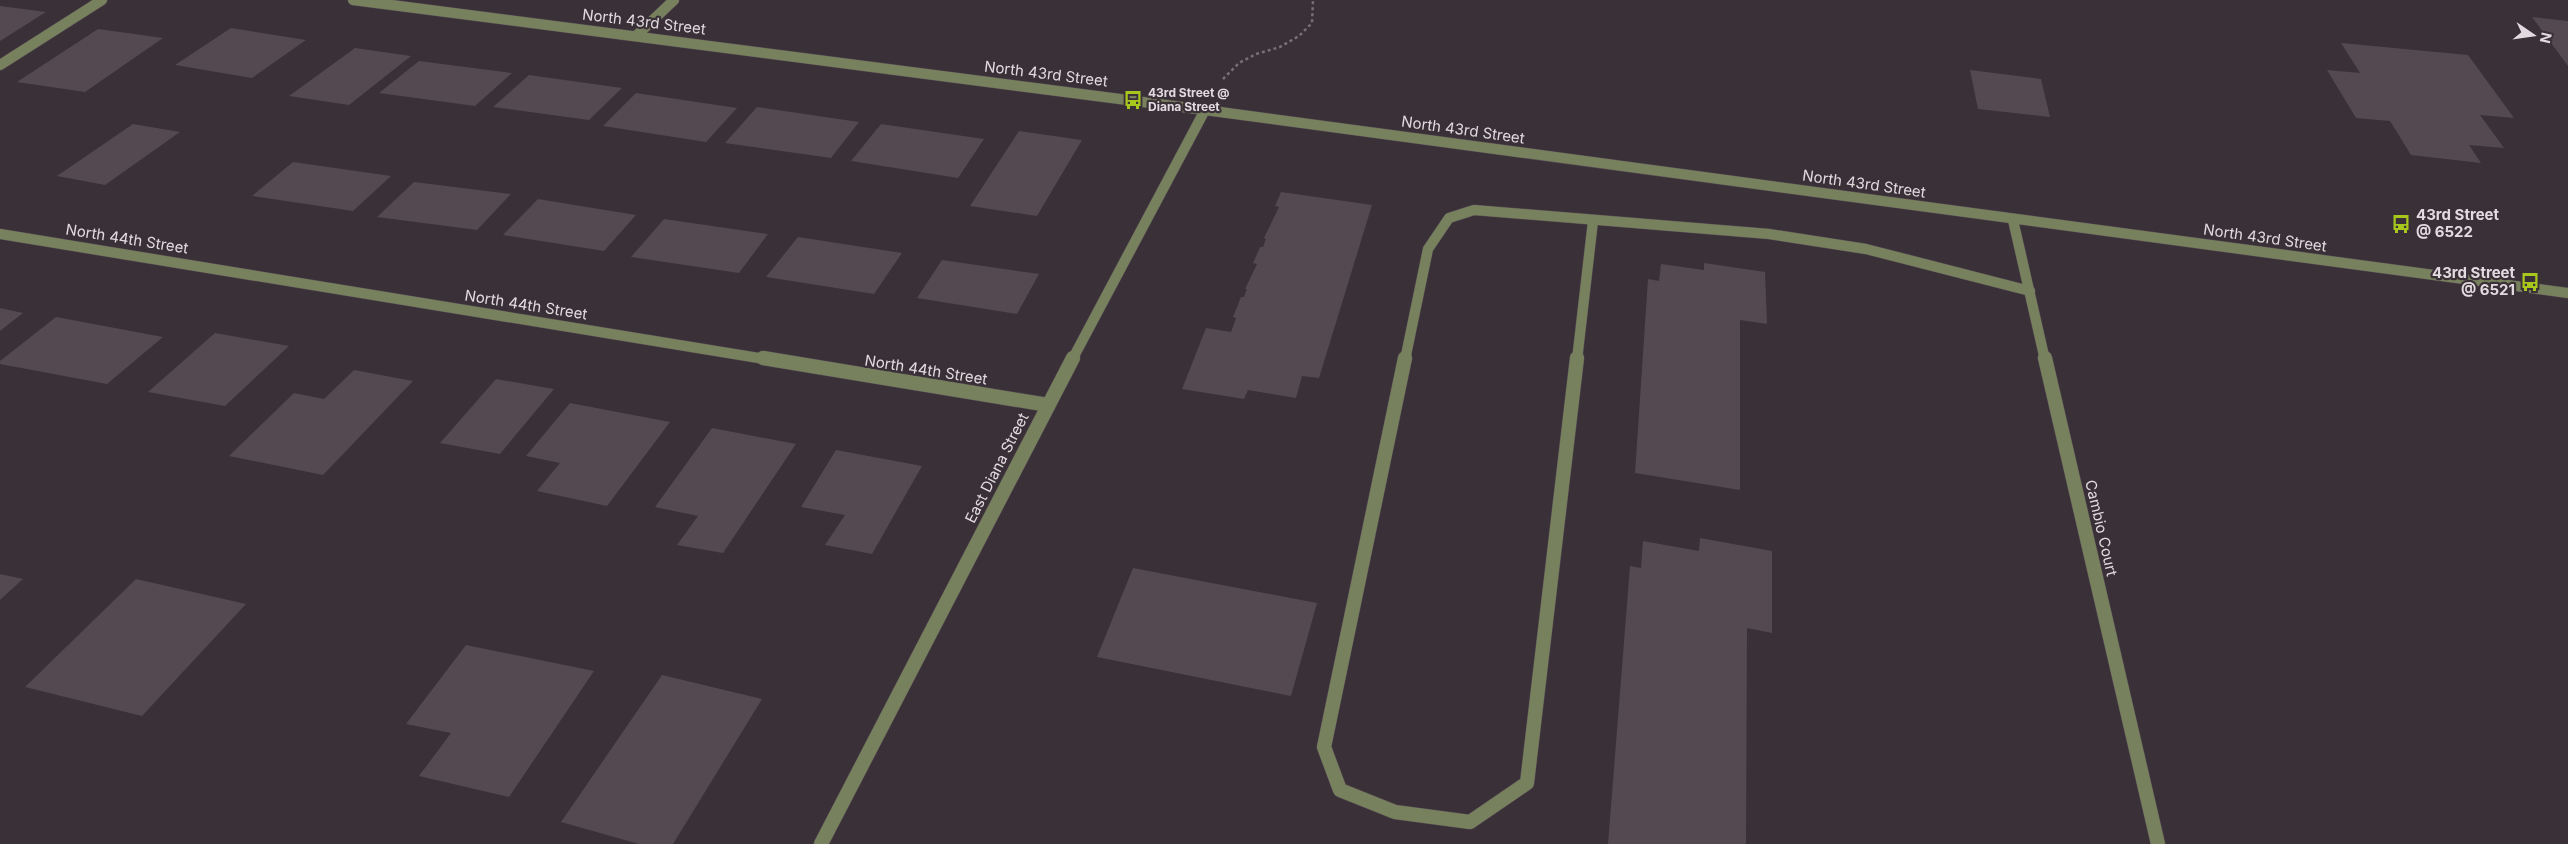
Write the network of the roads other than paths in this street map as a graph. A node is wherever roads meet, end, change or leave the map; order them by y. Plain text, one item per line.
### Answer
1 (102, 0) edge
2 (353, 0) edge
3 (674, 0) edge
4 (636, 36) junction
5 (0, 65) edge
6 (1205, 110) junction
7 (2013, 220) junction
8 (1593, 221) junction
9 (0, 234) edge
10 (2030, 291) junction
11 (2568, 293) edge
12 (1048, 405) junction
13 (821, 844) edge
14 (2158, 844) edge

1 - 5 street
2 - 4 street, North 43rd Street
3 - 4 street
4 - 6 street, North 43rd Street
6 - 7 street, North 43rd Street
6 - 12 street, East Diana Street
7 - 10 street, Cambio Court
7 - 11 street, North 43rd Street
8 - 8 street
8 - 10 street
9 - 12 street, North 44th Street
10 - 14 street, Cambio Court
12 - 13 street, East Diana Street

